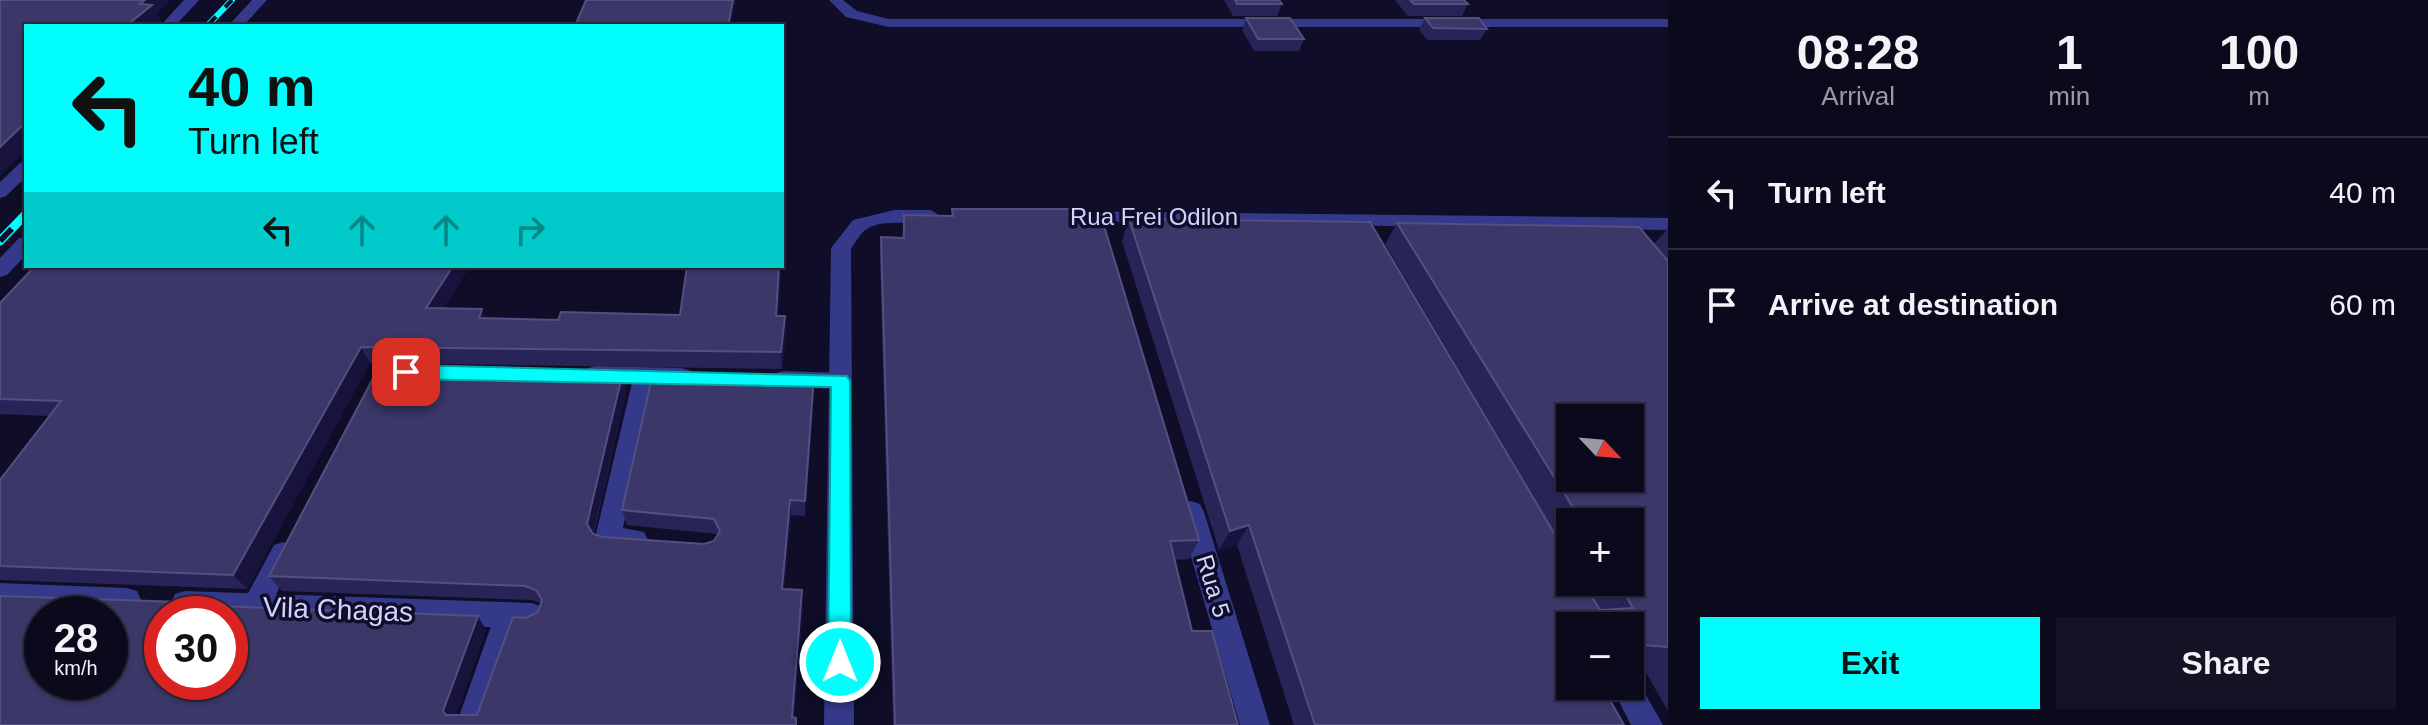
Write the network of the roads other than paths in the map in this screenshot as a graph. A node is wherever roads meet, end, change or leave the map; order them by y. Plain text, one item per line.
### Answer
1 (192, 0) edge
2 (260, 0) edge
3 (836, 0) edge
4 (1668, 23) edge
5 (169, 24) edge
6 (237, 24) edge
7 (24, 169) edge
8 (0, 192) edge
9 (958, 216) edge
10 (1038, 217) edge
11 (1102, 217) junction
12 (1357, 219) junction
13 (1615, 224) junction
14 (1668, 224) edge
15 (24, 245) edge
16 (1633, 245) edge
17 (1373, 246) edge
18 (1111, 247) edge
19 (0, 270) edge
20 (571, 373) edge
21 (645, 375) junction
22 (705, 377) edge
23 (766, 378) edge
24 (841, 381) junction
25 (1183, 486) edge
26 (292, 537) edge
27 (665, 542) edge
28 (0, 595) edge
29 (256, 606) junction
30 (1633, 700) edge
31 (471, 725) edge
32 (839, 725) edge
33 (1255, 725) edge
34 (1648, 725) edge

1 - 5 street
2 - 6 street
3 - 4 street
7 - 8 street
9 - 24 street
10 - 11 street, Rua Frei Odilon
11 - 12 street, Rua Frei Odilon
11 - 18 street
12 - 13 street, Rua Frei Odilon
12 - 17 street
13 - 14 street, Rua Frei Odilon
13 - 16 street
15 - 19 street
20 - 21 street
21 - 22 street
21 - 27 street
23 - 24 street
24 - 32 street
25 - 33 street, Rua 5
26 - 29 street
28 - 29 street, Vila Chagas
29 - 31 street, Vila Chagas
30 - 34 street

